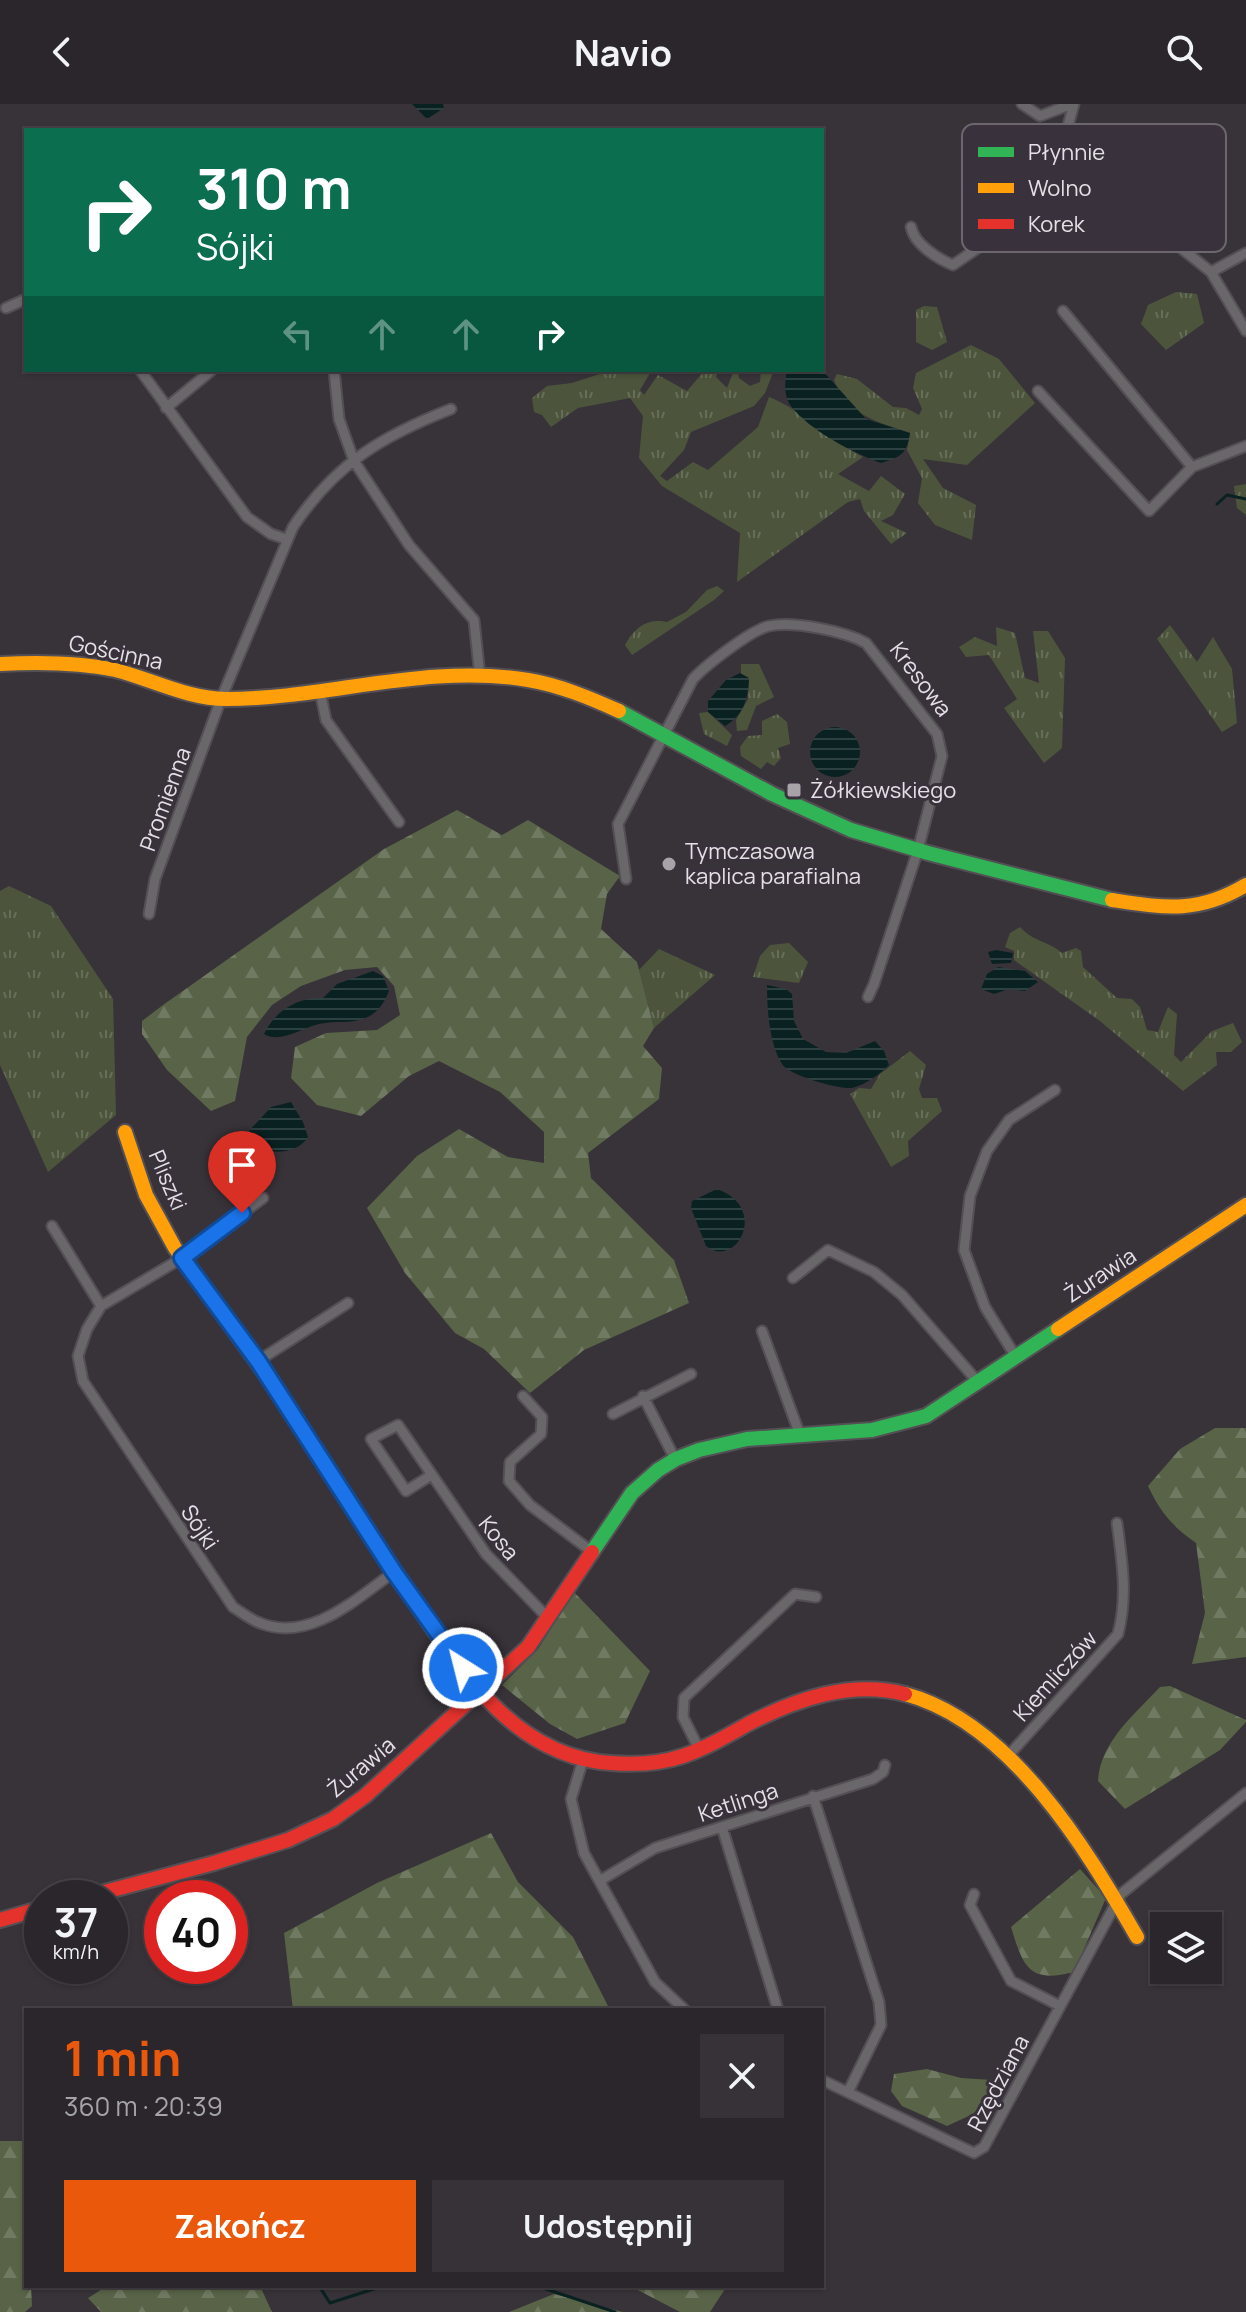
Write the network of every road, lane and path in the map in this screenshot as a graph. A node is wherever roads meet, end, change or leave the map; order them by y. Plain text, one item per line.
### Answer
1 (1022, 104) edge
2 (1073, 104) edge
3 (1068, 124) edge
4 (911, 227) dead end
5 (972, 252) edge
6 (1186, 252) edge
7 (1246, 253) edge
8 (1211, 272) junction
9 (24, 300) edge
10 (6, 308) dead end
11 (1063, 311) dead end
12 (1246, 331) edge
13 (141, 372) edge
14 (210, 372) edge
15 (334, 372) edge
16 (1038, 391) dead end
17 (166, 408) junction
18 (451, 409) dead end
19 (1246, 446) edge
20 (354, 461) junction
21 (1192, 467) junction
22 (286, 539) junction
23 (0, 664) edge
24 (480, 677) junction
25 (320, 691) junction
26 (221, 699) junction
27 (664, 731) junction
28 (399, 822) dead end
29 (918, 850) junction
30 (626, 879) dead end
31 (1246, 885) edge
32 (149, 914) dead end
33 (868, 997) dead end
34 (1055, 1090) dead end
35 (125, 1132) dead end
36 (263, 1198) dead end
37 (1246, 1205) edge
38 (52, 1226) dead end
39 (182, 1258) junction
40 (793, 1278) dead end
41 (348, 1303) dead end
42 (101, 1306) junction
43 (762, 1331) dead end
44 (1016, 1357) junction
45 (258, 1361) junction
46 (691, 1374) dead end
47 (978, 1382) junction
48 (523, 1396) dead end
49 (643, 1396) junction
50 (613, 1414) dead end
51 (800, 1435) junction
52 (675, 1459) junction
53 (430, 1476) junction
54 (1117, 1523) dead end
55 (591, 1551) junction
56 (394, 1572) junction
57 (816, 1597) dead end
58 (547, 1617) junction
59 (481, 1692) junction
60 (700, 1751) junction
61 (1008, 1756) junction
62 (583, 1760) junction
63 (885, 1765) dead end
64 (1246, 1793) edge
65 (813, 1796) junction
66 (722, 1827) junction
67 (601, 1880) junction
68 (128, 1886) edge
69 (974, 1894) dead end
70 (1118, 1902) junction
71 (24, 1913) edge
72 (0, 1920) edge
73 (1137, 1937) dead end
74 (1060, 2006) junction
75 (683, 2008) edge
76 (777, 2008) edge
77 (824, 2081) edge
78 (848, 2092) junction

1 - 2 street
2 - 3 street
4 - 5 street
6 - 8 street
7 - 8 street
8 - 12 street
9 - 10 street
11 - 21 street
13 - 17 street
14 - 17 street
15 - 20 street
16 - 21 street
17 - 22 street
18 - 20 street, Promienna
19 - 21 street
20 - 22 street, Promienna
20 - 24 street
22 - 26 street, Promienna
23 - 26 street, Gościnna
24 - 25 street
24 - 27 street
25 - 26 street
25 - 28 street
26 - 32 street, Promienna
27 - 29 street
27 - 29 street, Kresowa
27 - 30 street, Kresowa
29 - 31 street
29 - 33 street, Kresowa
34 - 44 street
35 - 39 street, Pliszki
36 - 39 street
37 - 44 street, Żurawia
38 - 42 street
39 - 42 street
39 - 45 street, Pliszki
40 - 47 street
41 - 45 street
42 - 56 street, Sójki
43 - 51 street
44 - 47 street, Żurawia
45 - 56 street, Pliszki
46 - 49 street
47 - 51 street, Żurawia
48 - 55 street
49 - 50 street
49 - 52 street
51 - 52 street, Żurawia
52 - 55 street, Żurawia
53 - 53 street, Kosa
53 - 58 street, Kosa
54 - 61 street, Kiemliczów
55 - 58 street, Żurawia
56 - 59 street, Pliszki
57 - 60 street
58 - 59 street, Żurawia
59 - 62 street, Pliszki
59 - 68 street, Żurawia
60 - 61 street, Pliszki
60 - 62 street, Pliszki
61 - 70 street, Pliszki
62 - 67 street
63 - 65 street, Ketlinga
64 - 70 street, Rzędziana
65 - 66 street, Ketlinga
65 - 78 street
66 - 67 street, Ketlinga
66 - 76 street
67 - 75 street
69 - 74 street
70 - 73 street, Pliszki
70 - 74 street, Rzędziana
71 - 72 street
74 - 78 street, Rzędziana
77 - 78 street, Rzędziana

